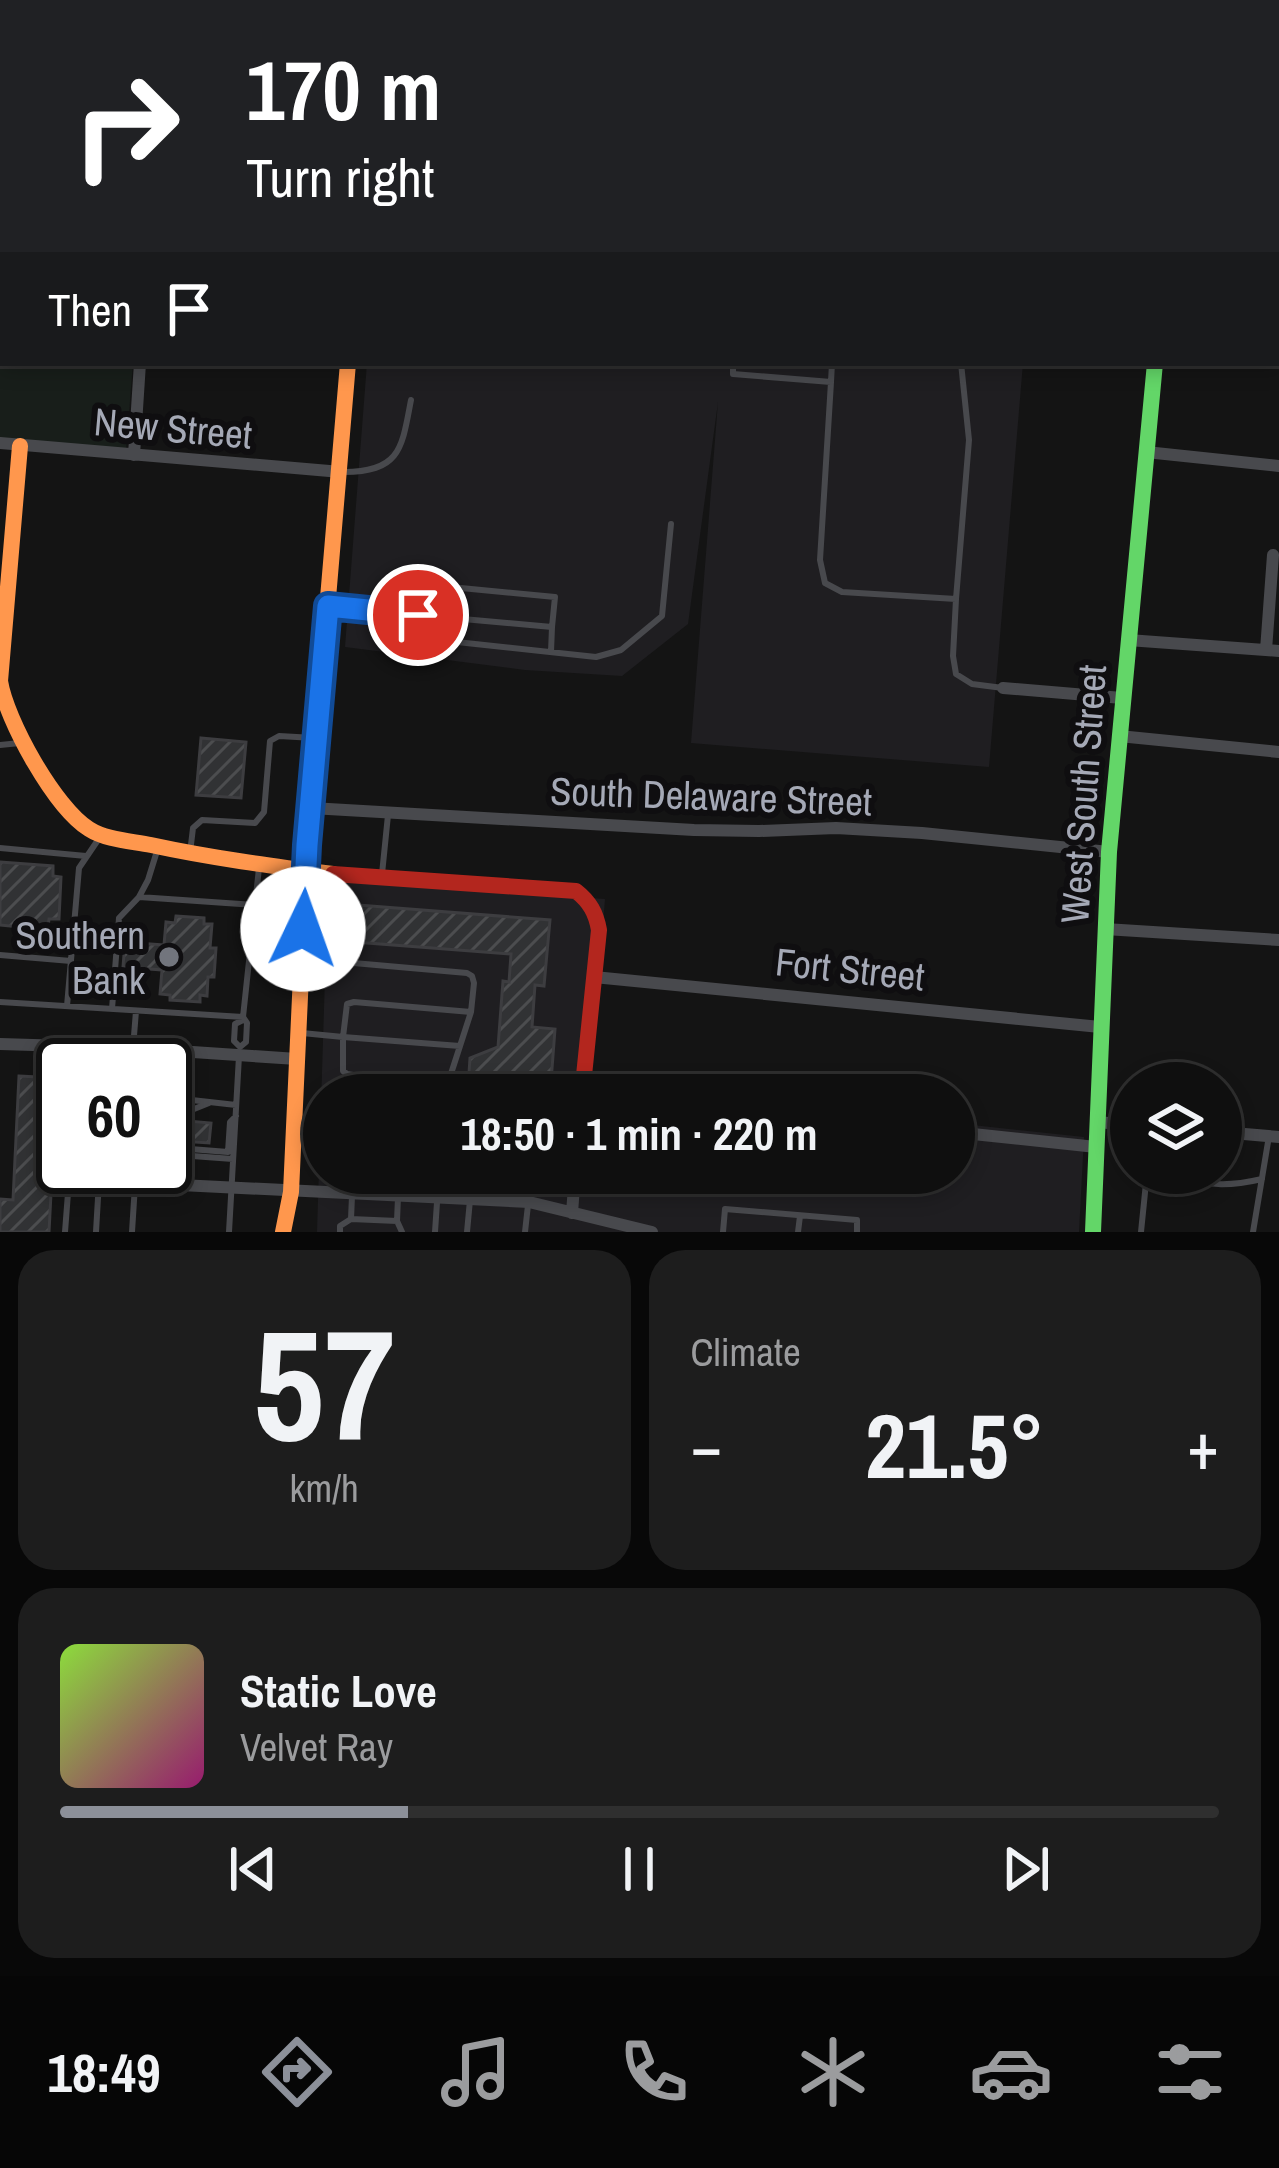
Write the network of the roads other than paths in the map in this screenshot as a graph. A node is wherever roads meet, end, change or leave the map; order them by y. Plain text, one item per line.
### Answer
1 (140, 366) edge
2 (348, 366) edge
3 (733, 366) edge
4 (832, 366) edge
5 (961, 366) edge
6 (1155, 366) edge
7 (831, 382) junction
8 (411, 400) dead end
9 (0, 443) edge
10 (20, 446) junction
11 (1146, 452) junction
12 (134, 455) junction
13 (1279, 466) edge
14 (340, 472) junction
15 (671, 524) dead end
16 (1273, 555) dead end
17 (956, 599) junction
18 (328, 606) junction
19 (374, 611) junction
20 (552, 627) junction
21 (1128, 640) junction
22 (1272, 650) edge
23 (551, 652) junction
24 (1003, 688) joint
25 (1122, 698) junction
26 (1119, 736) junction
27 (318, 739) junction
28 (24, 742) junction
29 (0, 745) edge
30 (1279, 752) edge
31 (311, 808) junction
32 (388, 812) junction
33 (94, 832) junction
34 (0, 848) edge
35 (158, 848) junction
36 (1109, 852) junction
37 (190, 854) junction
38 (86, 856) junction
39 (259, 864) junction
40 (306, 869) junction
41 (382, 878) junction
42 (139, 897) junction
43 (255, 905) junction
44 (1105, 929) junction
45 (1279, 940) edge
46 (0, 955) edge
47 (302, 958) junction
48 (71, 961) junction
49 (594, 977) junction
50 (0, 1002) edge
51 (67, 1006) junction
52 (112, 1009) junction
53 (136, 1011) junction
54 (471, 1012) junction
55 (243, 1018) junction
56 (1100, 1027) junction
57 (299, 1033) junction
58 (343, 1036) junction
59 (134, 1038) edge
60 (0, 1044) edge
61 (36, 1045) edge
62 (460, 1046) junction
63 (192, 1049) edge
64 (239, 1050) junction
65 (297, 1059) junction
66 (347, 1074) edge
67 (451, 1074) edge
68 (589, 1074) edge
69 (192, 1099) edge
70 (212, 1102) junction
71 (236, 1105) junction
72 (192, 1109) edge
73 (236, 1116) junction
74 (1097, 1122) junction
75 (1110, 1123) edge
76 (975, 1134) edge
77 (1242, 1134) edge
78 (1274, 1136) edge
79 (1096, 1147) junction
80 (192, 1151) edge
81 (192, 1154) edge
82 (234, 1160) junction
83 (1262, 1179) junction
84 (1242, 1184) edge
85 (192, 1187) edge
86 (232, 1189) junction
87 (291, 1192) junction
88 (68, 1194) edge
89 (98, 1194) edge
90 (134, 1194) edge
91 (436, 1194) edge
92 (573, 1194) edge
93 (1145, 1194) edge
94 (351, 1195) junction
95 (398, 1197) junction
96 (436, 1198) junction
97 (470, 1200) junction
98 (529, 1202) junction
99 (572, 1213) junction
100 (800, 1216) junction
101 (351, 1219) junction
102 (361, 1220) junction
103 (380, 1220) junction
104 (397, 1221) junction
105 (360, 1230) edge
106 (379, 1231) edge
107 (65, 1232) edge
108 (96, 1232) edge
109 (132, 1232) edge
110 (229, 1232) edge
111 (283, 1232) edge
112 (296, 1232) edge
113 (340, 1232) edge
114 (402, 1232) edge
115 (435, 1232) edge
116 (467, 1232) edge
117 (525, 1232) edge
118 (652, 1232) edge
119 (723, 1232) edge
120 (798, 1232) edge
121 (857, 1232) edge
122 (1093, 1232) edge
123 (1141, 1232) edge
124 (1253, 1232) edge

1 - 12 street
2 - 14 street
3 - 7 lane
4 - 7 lane
5 - 17 lane
6 - 11 street, West South Street
7 - 17 lane
8 - 14 lane
9 - 10 street, New Street
10 - 12 street, New Street
10 - 28 street
11 - 13 street
11 - 21 street, West South Street
12 - 14 street, New Street
14 - 18 street
15 - 23 lane
16 - 22 street
17 - 24 lane
18 - 19 lane
18 - 27 street
19 - 20 lane
19 - 20 lane
19 - 23 lane
20 - 23 lane
21 - 22 street
21 - 25 street, West South Street
24 - 25 street
25 - 26 street, West South Street
26 - 30 street
26 - 36 street, West South Street
27 - 31 street
27 - 37 lane
28 - 29 lane
28 - 33 street
31 - 32 street, South Delaware Street
31 - 40 street
32 - 36 street, South Delaware Street
32 - 41 lane
33 - 35 street
33 - 38 lane
34 - 38 lane
35 - 37 street
35 - 42 lane
36 - 44 street, West South Street
37 - 39 street
38 - 48 lane
39 - 40 street
39 - 43 lane
40 - 41 street
40 - 47 street
41 - 49 street
42 - 43 lane
42 - 52 lane
43 - 55 lane
44 - 45 street
44 - 56 street, West South Street
46 - 48 lane
47 - 54 lane
47 - 57 street
48 - 51 lane
49 - 56 street, Fort Street
49 - 68 street
50 - 51 lane
51 - 52 lane
52 - 53 lane
53 - 55 lane
53 - 59 lane
54 - 58 lane
54 - 62 lane
55 - 64 lane
56 - 74 street, West South Street
57 - 58 lane
57 - 65 street
58 - 62 lane
58 - 66 lane
60 - 61 street
62 - 67 lane
63 - 64 street
64 - 65 street
64 - 71 lane
65 - 87 street
69 - 70 lane
70 - 71 lane
70 - 72 lane
71 - 73 lane
73 - 80 lane
73 - 82 lane
74 - 75 street
74 - 79 street, West South Street
76 - 79 street
77 - 78 street
78 - 83 lane
79 - 122 street, West South Street
81 - 82 lane
82 - 86 lane
83 - 84 lane
83 - 124 lane
85 - 86 street
86 - 87 street
86 - 110 lane
87 - 94 street
87 - 111 street
87 - 112 street
88 - 107 lane
89 - 108 lane
90 - 109 lane
91 - 96 lane
92 - 99 street
93 - 123 lane
94 - 95 street
94 - 101 lane
95 - 96 street
95 - 104 lane
96 - 97 street
96 - 115 lane
97 - 98 street
97 - 116 lane
98 - 99 street
98 - 117 lane
99 - 118 street
100 - 119 lane
100 - 120 lane
100 - 121 lane
101 - 102 lane
101 - 113 lane
102 - 103 lane
102 - 105 lane
103 - 104 lane
103 - 106 lane
104 - 114 lane

